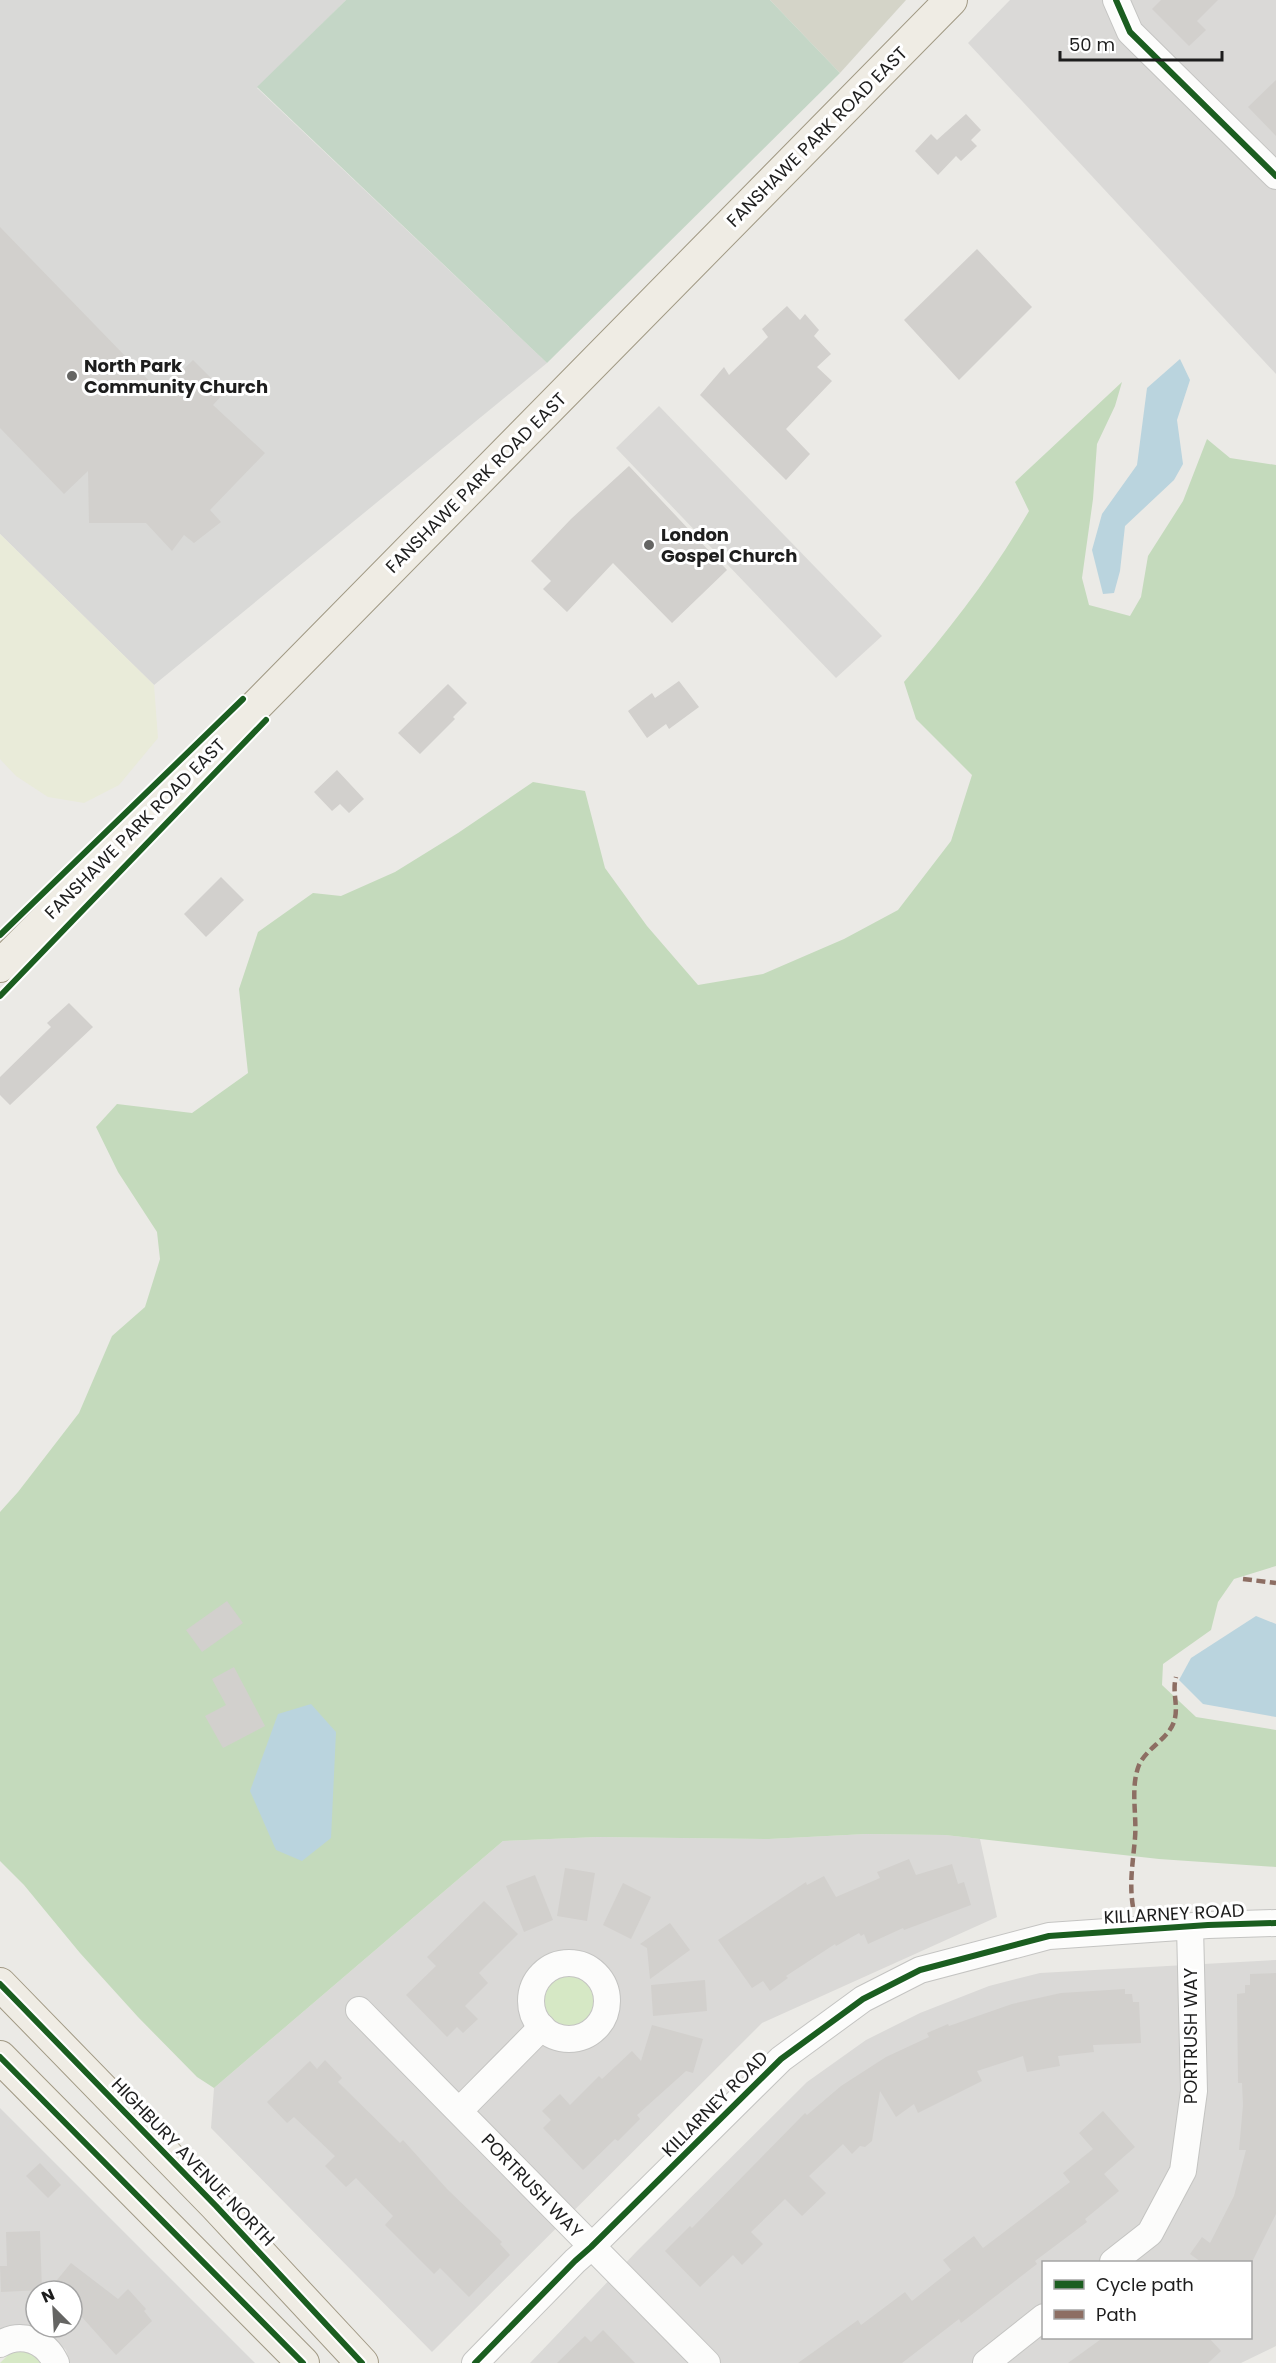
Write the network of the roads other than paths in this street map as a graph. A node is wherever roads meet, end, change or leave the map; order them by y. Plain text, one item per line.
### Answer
1 (951, 0) edge
2 (1116, 0) edge
3 (1276, 176) edge
4 (0, 966) edge
5 (1276, 1923) edge
6 (1190, 1927) junction
7 (0, 1984) edge
8 (359, 2010) dead end
9 (542, 2027) dead end
10 (0, 2057) edge
11 (459, 2110) junction
12 (591, 2247) junction
13 (1114, 2261) edge
14 (1042, 2319) edge
15 (0, 2344) edge
16 (56, 2363) edge
17 (303, 2363) edge
18 (362, 2363) edge
19 (475, 2363) edge
20 (707, 2363) edge
21 (986, 2363) edge

1 - 4 main road, FANSHAWE PARK ROAD EAST
2 - 3 street
5 - 6 street, KILLARNEY ROAD
6 - 12 street, KILLARNEY ROAD
6 - 13 street, PORTRUSH WAY
7 - 18 main road, HIGHBURY AVENUE NORTH
8 - 11 street, PORTRUSH WAY
9 - 11 street
10 - 17 main road
11 - 12 street, PORTRUSH WAY
12 - 19 street, KILLARNEY ROAD
12 - 20 street, PORTRUSH WAY
14 - 21 street
15 - 16 street

